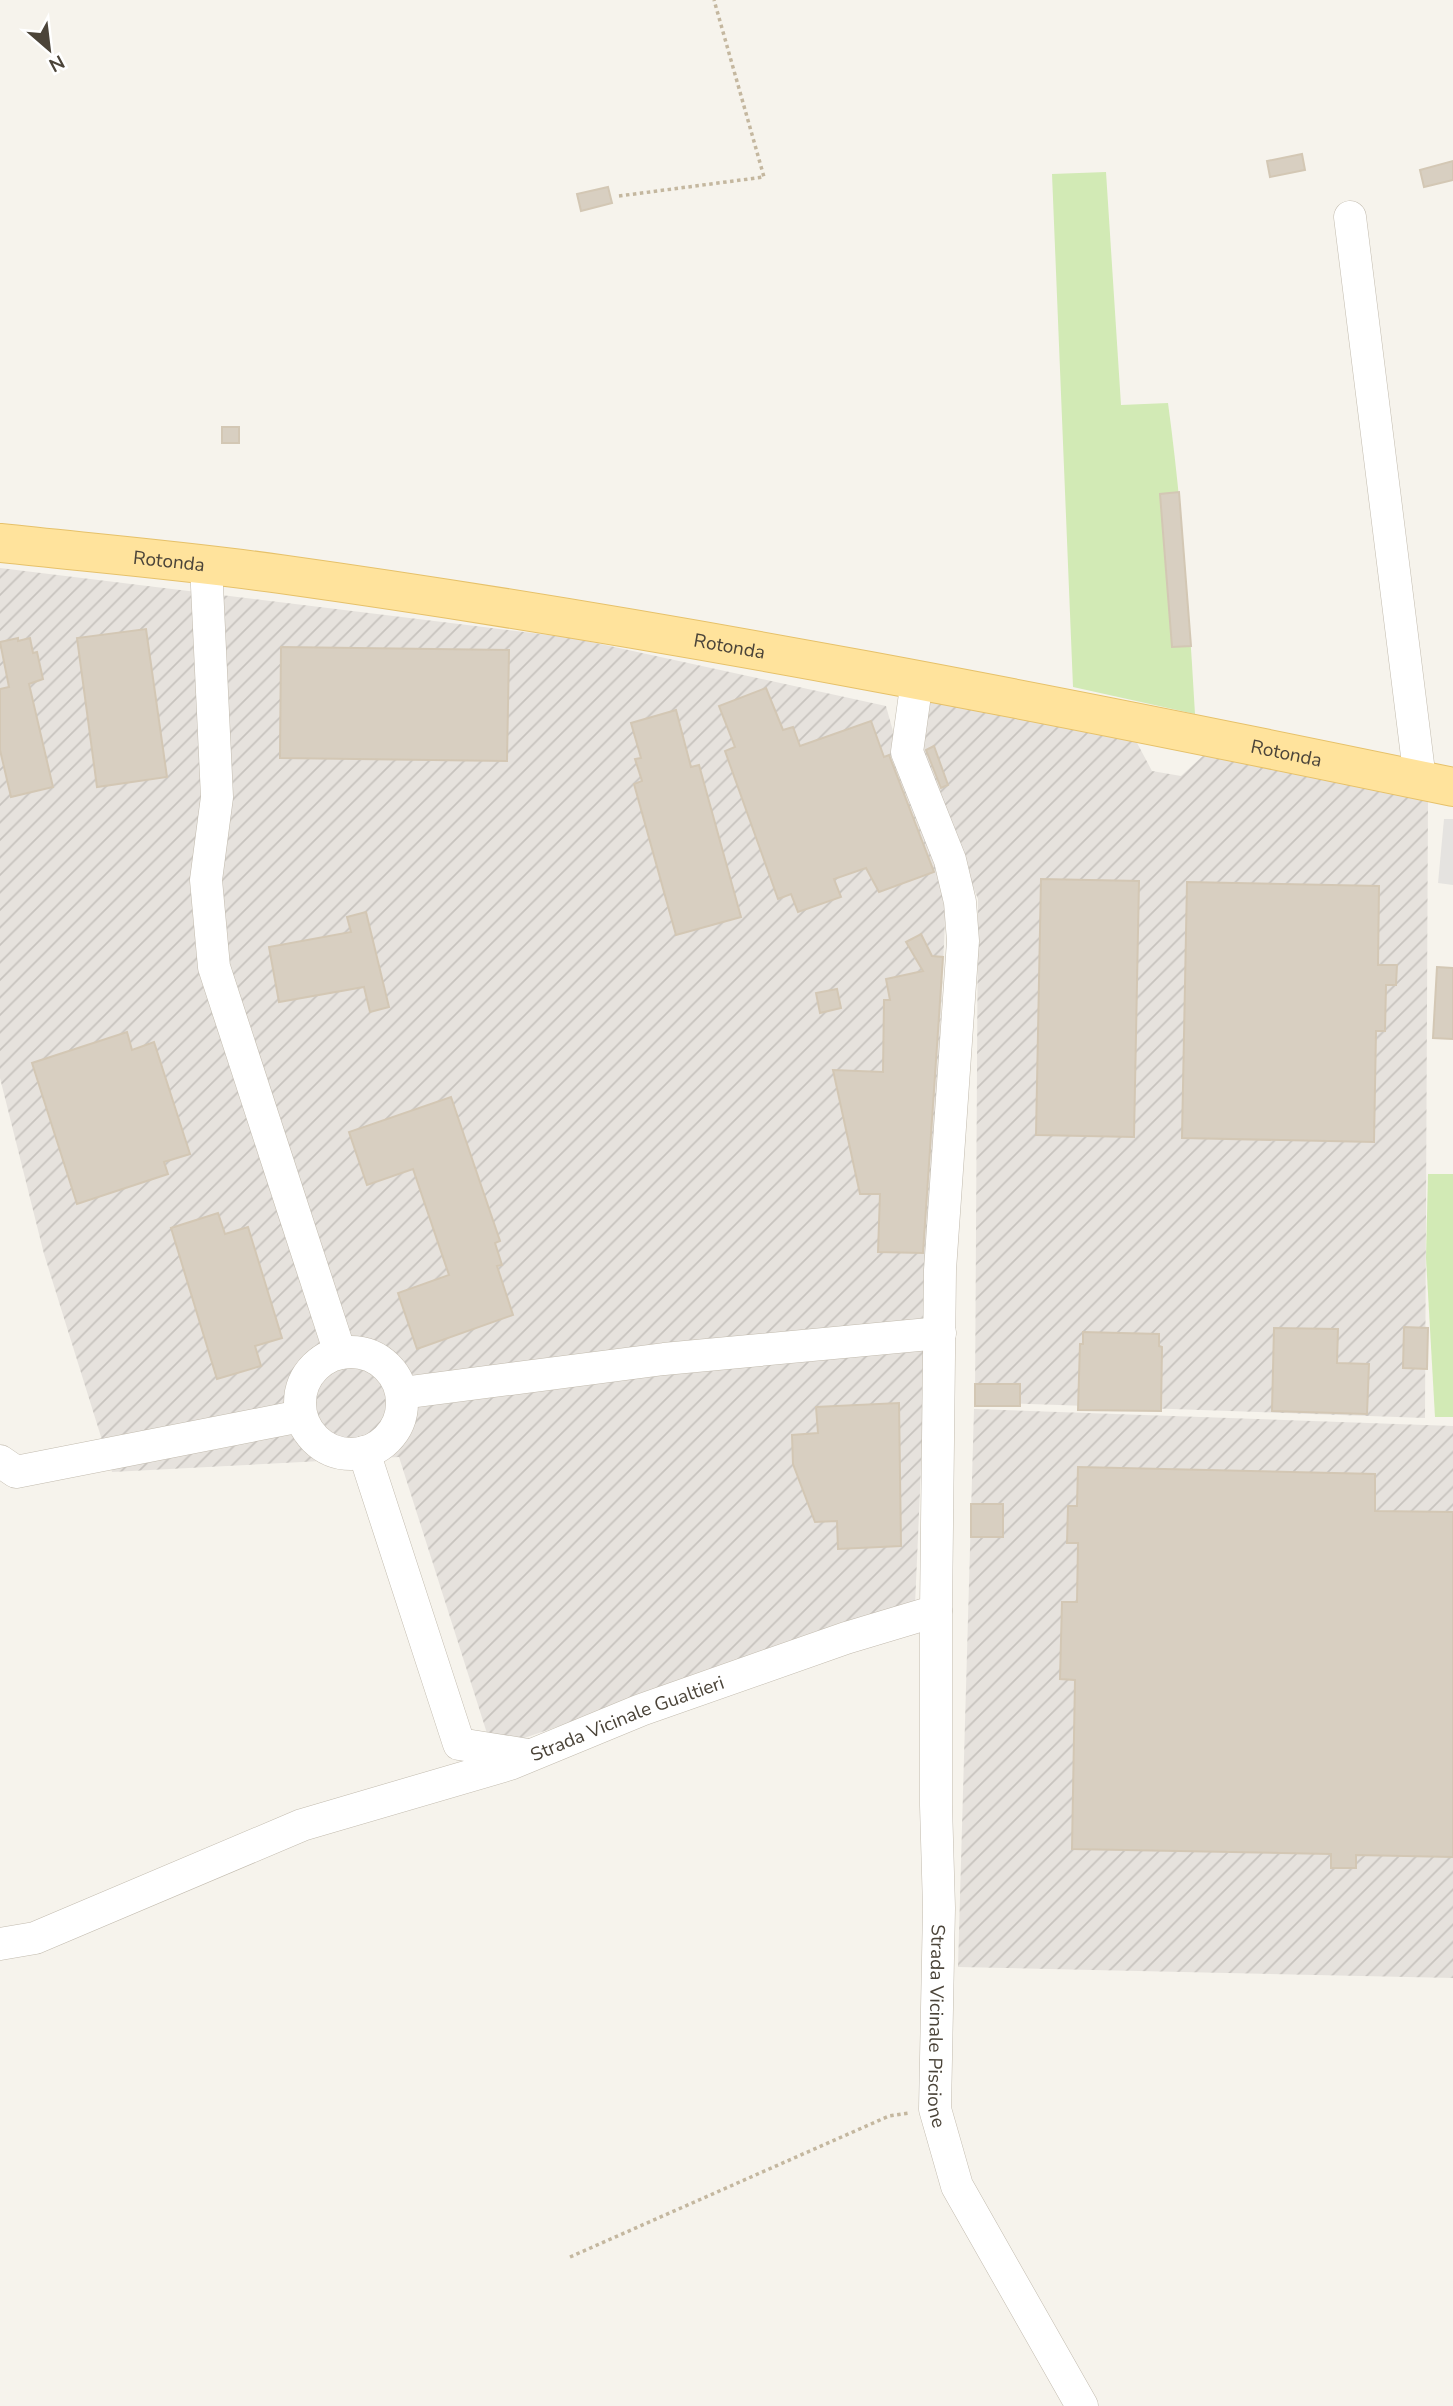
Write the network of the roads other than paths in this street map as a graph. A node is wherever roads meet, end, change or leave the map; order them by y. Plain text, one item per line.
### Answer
1 (1350, 217) dead end
2 (0, 542) edge
3 (206, 565) junction
4 (917, 680) junction
5 (1436, 784) edge
6 (940, 1333) junction
7 (340, 1353) junction
8 (402, 1393) junction
9 (301, 1416) junction
10 (363, 1452) junction
11 (0, 1461) edge
12 (936, 1611) junction
13 (531, 1756) junction
14 (0, 1944) edge
15 (1082, 2406) edge

1 - 5 street
2 - 3 main road, Rotonda
3 - 4 main road, Rotonda
3 - 7 street
4 - 5 main road, Rotonda
4 - 6 street
6 - 8 street
6 - 12 street
7 - 8 street
7 - 9 street
8 - 10 street
9 - 10 street
9 - 11 street
10 - 13 street
12 - 13 street, Strada Vicinale Gualtieri
12 - 15 street, Strada Vicinale Piscione
13 - 14 street, Strada Vicinale Gualtieri

